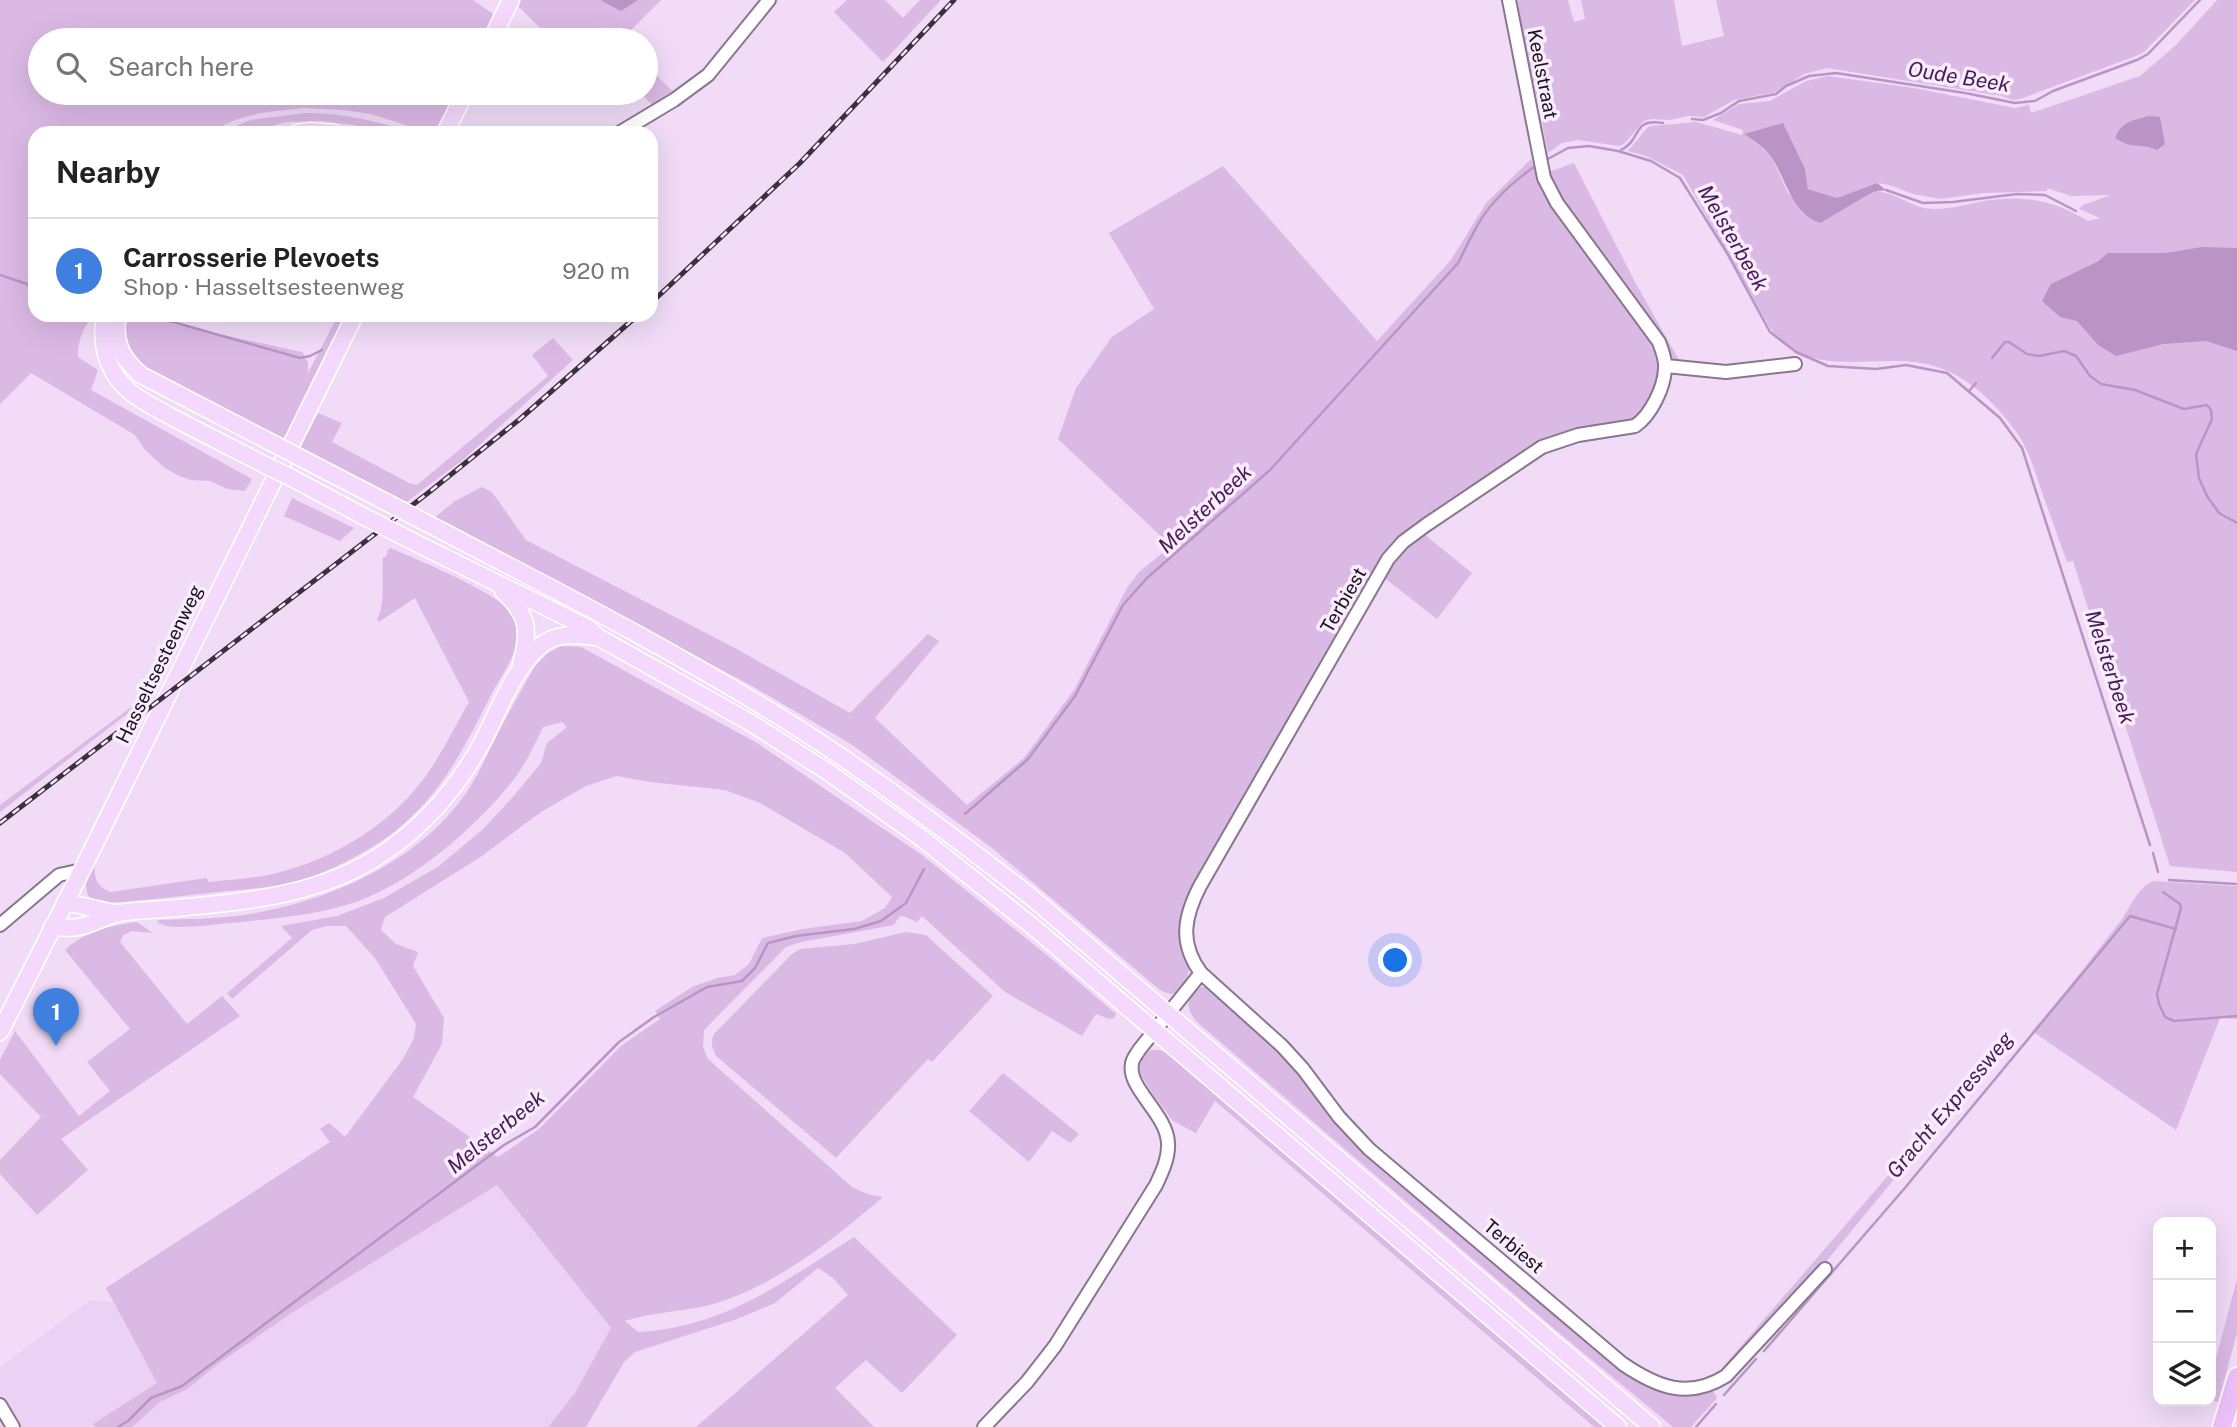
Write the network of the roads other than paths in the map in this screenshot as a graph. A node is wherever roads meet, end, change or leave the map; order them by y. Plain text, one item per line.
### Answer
1 (511, 0) edge
2 (769, 0) edge
3 (1509, 0) edge
4 (497, 28) edge
5 (459, 105) edge
6 (448, 126) edge
7 (631, 126) edge
8 (105, 322) edge
9 (117, 322) edge
10 (352, 322) edge
11 (1795, 364) dead end
12 (1665, 366) junction
13 (496, 585) junction
14 (598, 637) junction
15 (520, 670) junction
16 (82, 870) junction
17 (65, 902) junction
18 (118, 913) junction
19 (0, 925) edge
20 (52, 927) junction
21 (1201, 973) junction
22 (1170, 1014) junction
23 (0, 1032) edge
24 (1155, 1032) junction
25 (1825, 1269) dead end
26 (2237, 1377) edge
27 (0, 1405) edge
28 (13, 1427) edge
29 (984, 1427) edge
30 (1618, 1427) edge
31 (1652, 1427) edge
32 (2222, 1427) edge

1 - 4 main road
2 - 7 street
3 - 12 street, Keelstraat
5 - 6 main road
8 - 13 main road, bridge
9 - 22 main road, bridge
10 - 16 main road, Hasseltsesteenweg
11 - 12 street
12 - 21 street, Terbiest
13 - 14 main road
13 - 15 main road
14 - 15 main road
14 - 24 main road
15 - 18 main road
16 - 17 main road, Hasseltsesteenweg
16 - 19 street
17 - 18 main road
17 - 20 main road, Hasseltsesteenweg
18 - 20 main road
20 - 23 main road, Hasseltsesteenweg
21 - 22 street
21 - 25 street, Terbiest
22 - 24 street
22 - 31 main road
24 - 29 street
24 - 30 main road
26 - 32 highway
27 - 28 street

